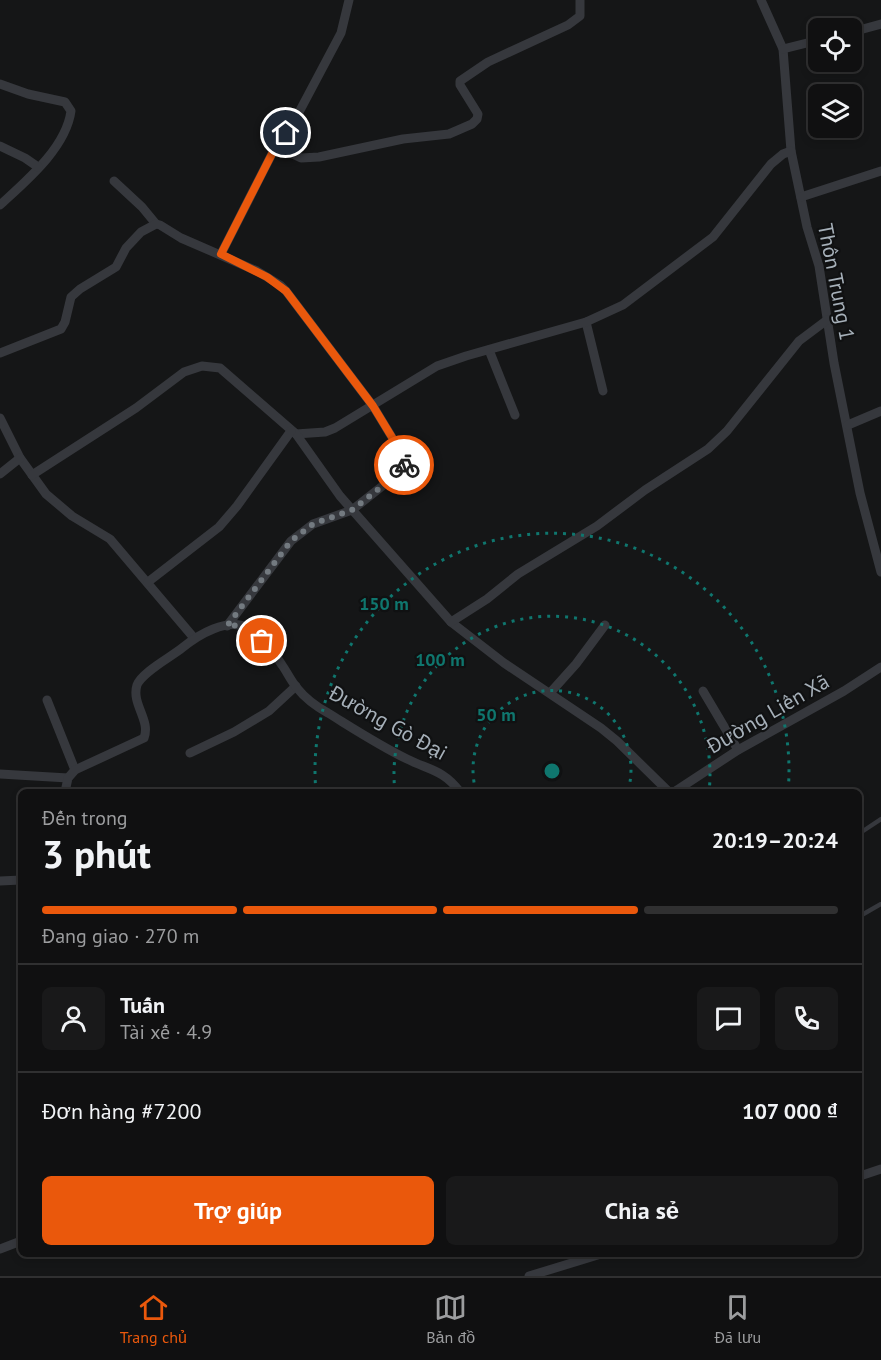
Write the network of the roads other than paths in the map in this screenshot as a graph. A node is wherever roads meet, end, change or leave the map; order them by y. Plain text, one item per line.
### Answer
1 (349, 0) edge
2 (580, 0) edge
3 (761, 0) edge
4 (881, 24) edge
5 (862, 29) edge
6 (808, 43) edge
7 (783, 49) junction
8 (0, 84) edge
9 (0, 146) edge
10 (276, 146) junction
11 (791, 151) junction
12 (38, 167) junction
13 (881, 171) edge
14 (114, 181) dead end
15 (801, 198) junction
16 (0, 205) edge
17 (156, 224) junction
18 (221, 254) junction
19 (827, 320) junction
20 (586, 322) junction
21 (489, 350) junction
22 (0, 353) edge
23 (603, 391) dead end
24 (373, 406) junction
25 (881, 411) edge
26 (516, 414) dead end
27 (0, 418) edge
28 (848, 425) junction
29 (293, 433) junction
30 (20, 458) junction
31 (0, 474) edge
32 (32, 476) junction
33 (352, 510) junction
34 (881, 572) edge
35 (148, 582) junction
36 (451, 622) junction
37 (605, 625) dead end
38 (227, 626) junction
39 (194, 638) junction
40 (881, 667) edge
41 (296, 686) junction
42 (703, 691) dead end
43 (550, 693) junction
44 (47, 700) dead end
45 (738, 750) junction
46 (190, 753) dead end
47 (75, 770) junction
48 (0, 774) edge
49 (68, 778) junction
50 (66, 789) edge
51 (457, 789) edge
52 (666, 789) edge
53 (679, 789) edge
54 (881, 819) edge
55 (862, 832) edge
56 (18, 880) edge
57 (0, 881) edge
58 (881, 904) edge
59 (862, 915) edge
60 (881, 1169) edge
61 (862, 1175) edge
62 (18, 1242) edge
63 (0, 1249) edge
64 (591, 1257) edge
65 (529, 1276) edge

1 - 10 street
2 - 10 street
3 - 7 street, Thôn Trung 1
4 - 5 street
6 - 7 street
7 - 11 street, Thôn Trung 1
8 - 12 street
9 - 12 street
10 - 18 street
11 - 15 street, Thôn Trung 1
11 - 20 street
12 - 16 street
13 - 15 street
14 - 17 street
15 - 19 street, Thôn Trung 1
17 - 18 street
17 - 22 street
18 - 24 street
19 - 28 street, Thôn Trung 1
19 - 36 street
20 - 21 street
20 - 23 street
21 - 24 street
21 - 26 street
24 - 29 street
24 - 33 street
25 - 28 street
27 - 30 street
28 - 34 street, Thôn Trung 1
29 - 32 street
29 - 33 street
29 - 35 street
30 - 31 street
30 - 32 street
32 - 35 street
33 - 36 street
33 - 38 street
35 - 39 street
36 - 43 street
37 - 43 street
38 - 39 street
38 - 41 street, Đường Gò Đại
39 - 47 street
40 - 45 street, Đường Liên Xã
41 - 46 street
41 - 51 street, Đường Gò Đại
42 - 45 street
43 - 52 street
44 - 47 street
45 - 53 street, Đường Liên Xã
47 - 49 street
48 - 49 street
49 - 50 street
54 - 55 lane
56 - 57 street
58 - 59 lane
60 - 61 street
62 - 63 street
64 - 65 street

